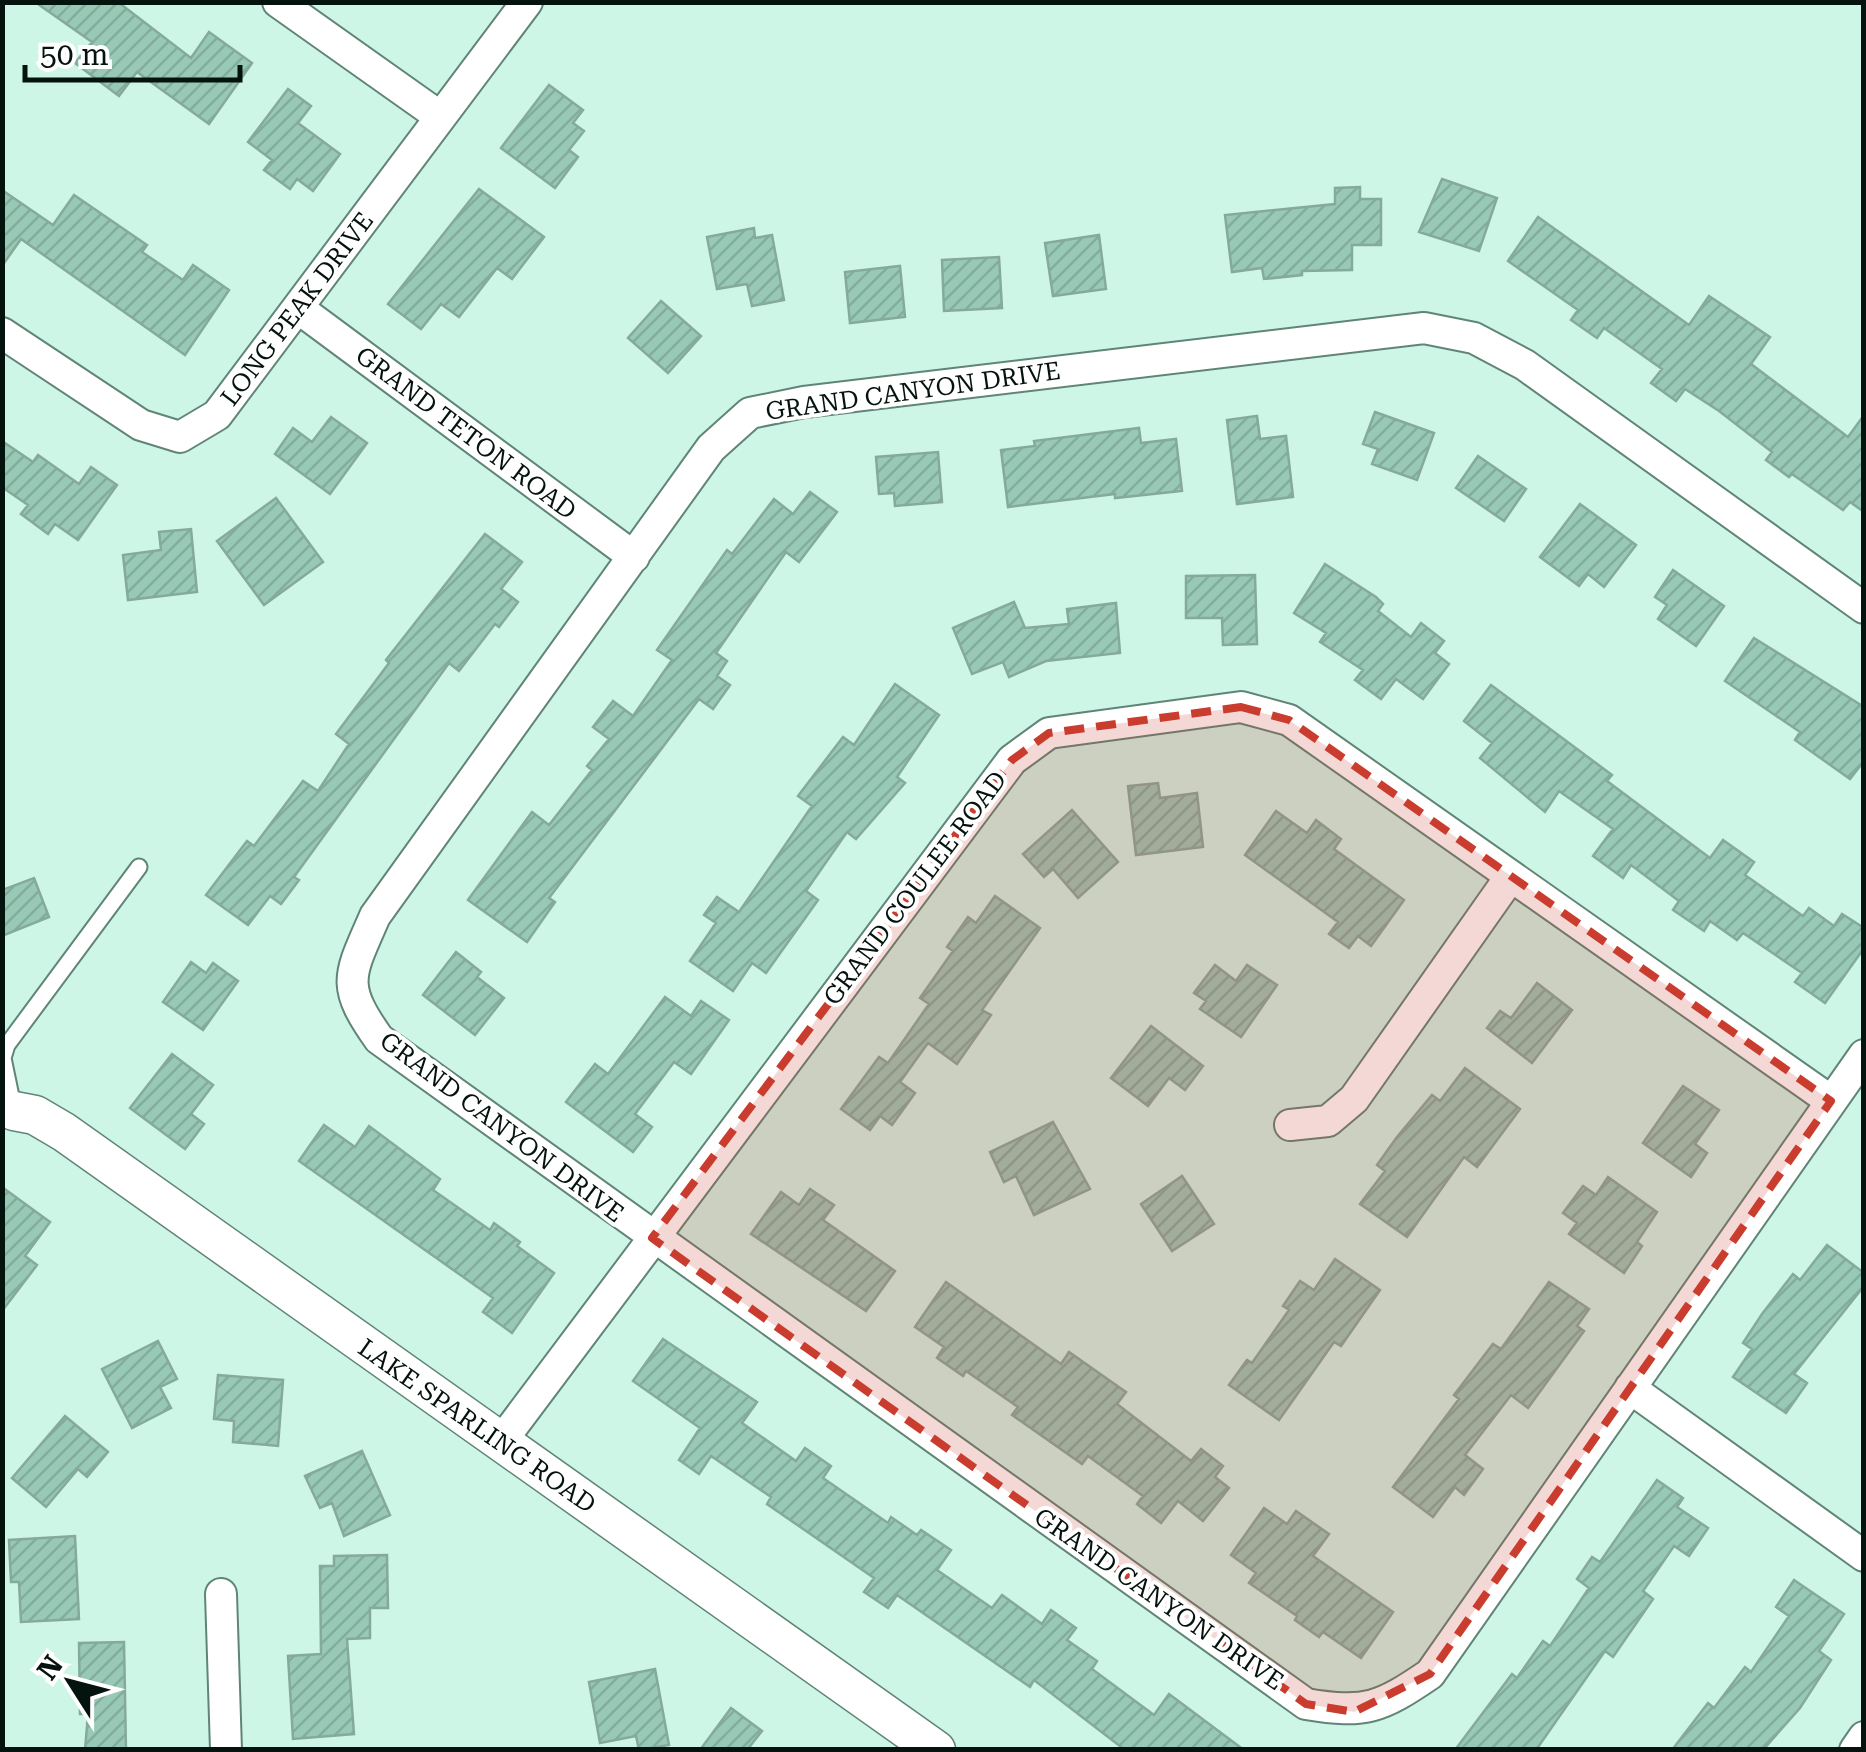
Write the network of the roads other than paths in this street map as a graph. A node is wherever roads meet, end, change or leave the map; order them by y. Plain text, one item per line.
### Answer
1 (278, 2) edge
2 (528, 2) edge
3 (439, 116) junction
4 (298, 308) junction
5 (2, 333) edge
6 (634, 557) junction
7 (1864, 608) edge
8 (139, 867) dead end
9 (1511, 876) junction
10 (1864, 1055) edge
11 (1832, 1100) junction
12 (8, 1111) edge
13 (1290, 1126) dead end
14 (652, 1238) junction
15 (1630, 1388) junction
16 (500, 1443) junction
17 (1864, 1556) edge
18 (222, 1594) dead end
19 (1864, 1737) edge
20 (226, 1750) edge
21 (936, 1750) edge
22 (1855, 1750) edge

1 - 3 street
2 - 3 street, LONG PEAK DRIVE
3 - 4 street, LONG PEAK DRIVE
4 - 5 street, LONG PEAK DRIVE
4 - 6 street, GRAND TETON ROAD
6 - 7 street, GRAND CANYON DRIVE
6 - 14 street, GRAND CANYON DRIVE
8 - 12 lane
9 - 11 street, GRAND COULEE ROAD
9 - 13 street
9 - 14 street, GRAND COULEE ROAD
10 - 11 street, GRAND CANYON DRIVE
11 - 15 street, GRAND CANYON DRIVE
12 - 16 street, LAKE SPARLING ROAD
14 - 15 street, GRAND CANYON DRIVE
14 - 16 street, GRAND COULEE ROAD
15 - 17 street
16 - 21 street, LAKE SPARLING ROAD
18 - 20 street
19 - 22 street

